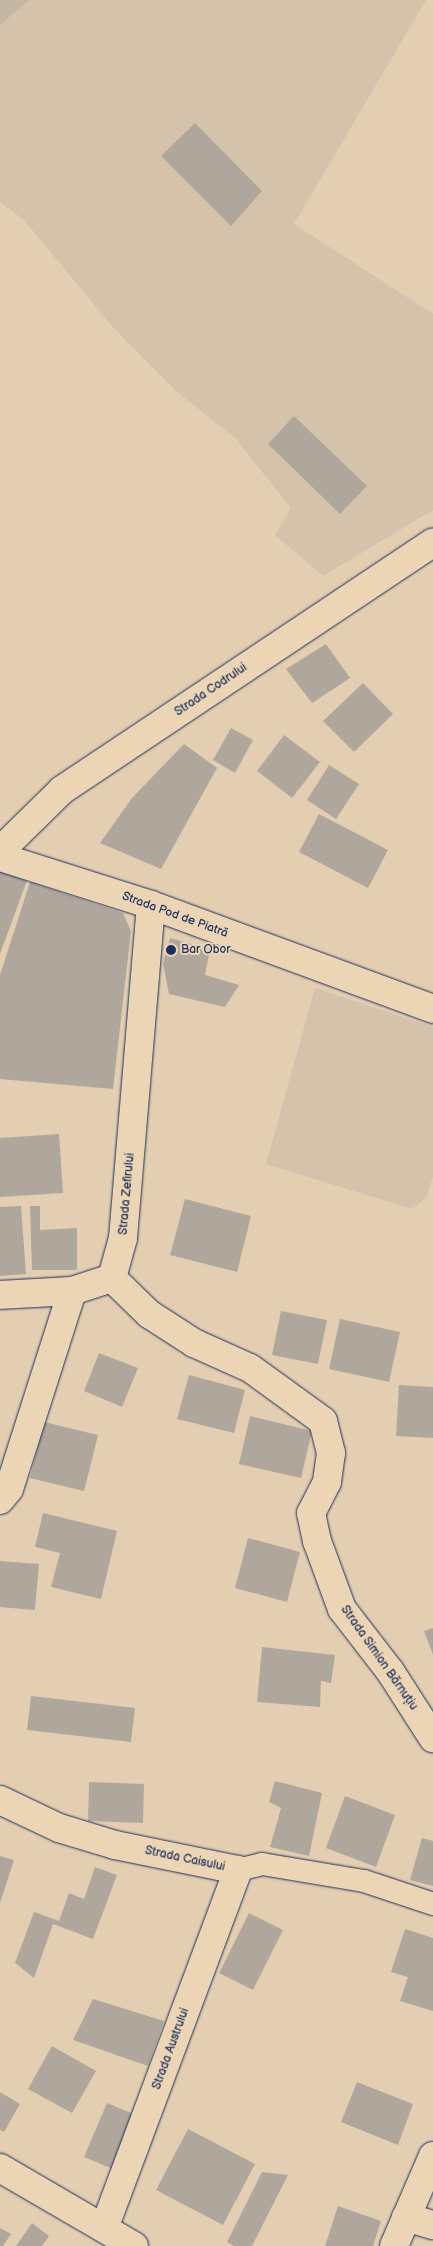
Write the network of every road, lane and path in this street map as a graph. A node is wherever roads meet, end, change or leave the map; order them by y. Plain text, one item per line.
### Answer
1 (433, 544) edge
2 (0, 851) edge
3 (0, 856) edge
4 (151, 905) junction
5 (433, 1009) edge
6 (112, 1278) junction
7 (72, 1291) junction
8 (0, 1295) edge
9 (0, 1500) edge
10 (433, 1738) edge
11 (0, 1800) edge
12 (238, 1870) junction
13 (433, 1904) edge
14 (433, 2156) edge
15 (0, 2168) edge
16 (406, 2217) junction
17 (433, 2225) edge
18 (104, 2228) junction
19 (134, 2246) edge
20 (394, 2246) edge

1 - 2 street, Strada Codrului
3 - 4 street, Strada Pod de Piatră
4 - 5 street, Strada Pod de Piatră
4 - 6 street, Strada Zefirului
6 - 7 street
6 - 10 street, Strada Simion Bărnuțiu
7 - 8 street
7 - 9 street
11 - 12 street, Strada Caisului
12 - 13 street, Strada Caisului
12 - 18 street, Strada Austrului
14 - 16 street
15 - 18 street
16 - 17 street
16 - 20 street
18 - 19 street

